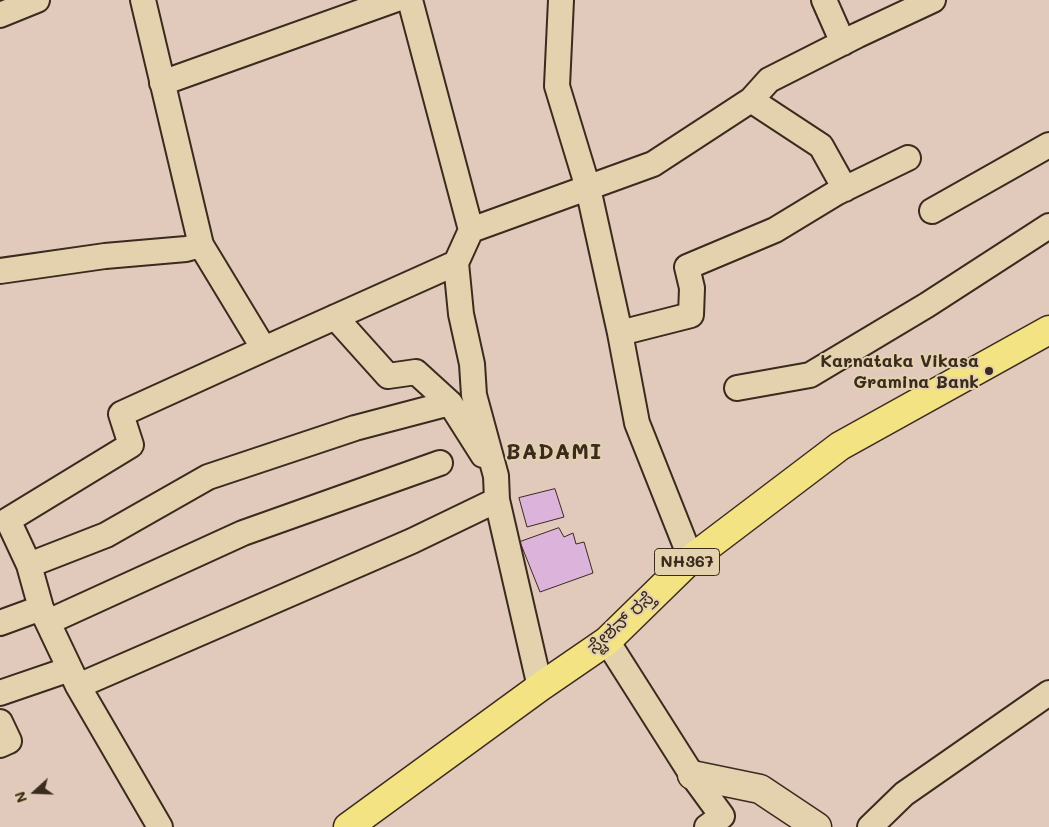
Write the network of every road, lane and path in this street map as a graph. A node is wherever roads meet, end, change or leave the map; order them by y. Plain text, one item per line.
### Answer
1 (37, 0) edge
2 (143, 0) edge
3 (410, 0) edge
4 (561, 0) edge
5 (824, 0) edge
6 (934, 0) edge
7 (383, 2) edge
8 (0, 15) edge
9 (843, 43) junction
10 (162, 83) junction
11 (751, 100) junction
12 (1049, 145) edge
13 (908, 158) dead end
14 (588, 188) junction
15 (845, 189) junction
16 (932, 211) dead end
17 (1049, 226) edge
18 (472, 230) junction
19 (201, 245) junction
20 (456, 264) junction
21 (0, 271) edge
22 (335, 317) junction
23 (1049, 330) edge
24 (620, 333) junction
25 (264, 348) junction
26 (737, 388) dead end
27 (450, 403) junction
28 (440, 463) dead end
29 (496, 476) junction
30 (497, 500) junction
31 (691, 558) junction
32 (29, 565) junction
33 (44, 615) junction
34 (0, 623) edge
35 (607, 640) junction
36 (74, 678) junction
37 (540, 687) junction
38 (0, 693) edge
39 (1049, 693) edge
40 (0, 722) edge
41 (0, 745) edge
42 (692, 775) junction
43 (719, 823) edge
44 (160, 827) edge
45 (348, 827) edge
46 (817, 827) edge
47 (870, 827) edge

1 - 8 street
2 - 10 street
3 - 18 street
4 - 14 street
5 - 9 street
6 - 9 street
7 - 10 street
9 - 11 street
10 - 19 street
11 - 14 street
11 - 15 street
12 - 16 street
13 - 15 street
14 - 18 street
14 - 24 street
15 - 24 street
17 - 26 street
18 - 20 street
19 - 21 street
19 - 25 street
20 - 22 street
20 - 29 street
22 - 25 street
22 - 27 street
23 - 31 highway, ಸ್ಟೇಶನ್ ರಸ್ತೆ / NH367
24 - 31 street
25 - 32 street
27 - 29 street
27 - 32 street
28 - 33 street
29 - 30 street
30 - 36 street
30 - 37 street
31 - 35 highway, ಸ್ಟೇಶನ್ ರಸ್ತೆ / NH367
32 - 33 street
33 - 34 street
33 - 36 street
35 - 37 highway, ಸ್ಟೇಶನ್ ರಸ್ತೆ / NH367
35 - 42 street
36 - 38 street
36 - 44 street
37 - 45 highway, ಸ್ಟೇಶನ್ ರಸ್ತೆ / NH367
39 - 47 street
40 - 41 street
42 - 43 street
42 - 46 street

